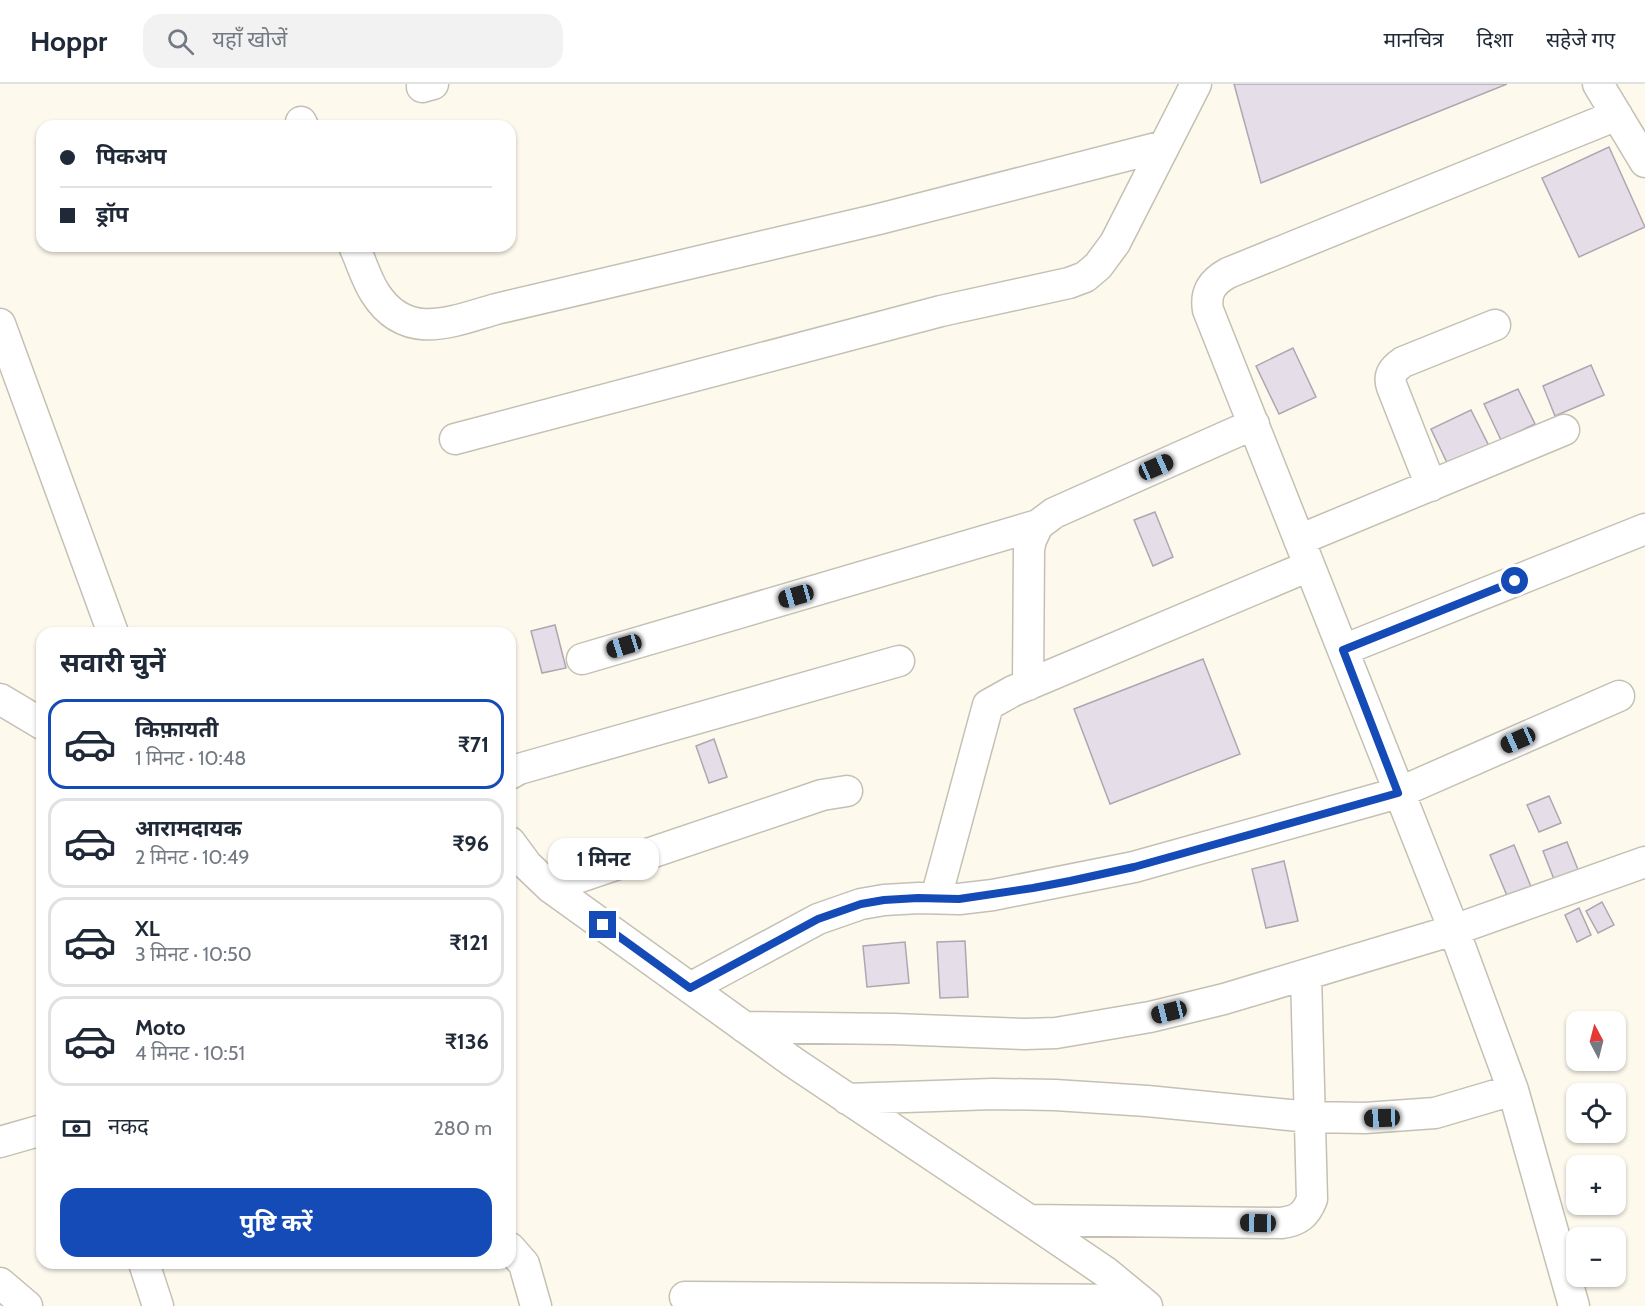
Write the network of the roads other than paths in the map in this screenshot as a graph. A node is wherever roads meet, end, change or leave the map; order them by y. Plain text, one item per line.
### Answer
1 (1196, 84) edge
2 (1598, 84) edge
3 (1617, 115) junction
4 (1164, 146) junction
5 (1645, 162) edge
6 (357, 252) edge
7 (0, 324) edge
8 (1495, 324) dead end
9 (1254, 424) junction
10 (1564, 430) dead end
11 (455, 439) dead end
12 (1431, 486) junction
13 (1038, 525) junction
14 (1645, 530) edge
15 (1304, 553) junction
16 (111, 627) edge
17 (1343, 650) junction
18 (582, 659) dead end
19 (899, 661) dead end
20 (1028, 685) junction
21 (1619, 696) dead end
22 (0, 699) edge
23 (36, 720) edge
24 (516, 771) edge
25 (847, 791) dead end
26 (1398, 793) junction
27 (516, 850) edge
28 (1645, 862) edge
29 (550, 886) junction
30 (936, 898) junction
31 (1454, 930) junction
32 (1306, 975) junction
33 (690, 988) junction
34 (744, 1027) junction
35 (1513, 1090) junction
36 (847, 1099) junction
37 (1310, 1117) junction
38 (36, 1132) edge
39 (0, 1142) edge
40 (1029, 1220) junction
41 (516, 1255) edge
42 (146, 1269) edge
43 (0, 1282) edge
44 (686, 1298) dead end
45 (1144, 1303) edge
46 (27, 1306) edge
47 (158, 1306) edge
48 (536, 1306) edge
49 (1574, 1306) edge

1 - 4 street
2 - 3 street
3 - 5 street
3 - 9 street
4 - 6 street
4 - 11 street
7 - 16 street
8 - 12 street
9 - 13 street
9 - 15 street
10 - 12 street
12 - 15 street
13 - 18 street
13 - 20 street
14 - 17 street
15 - 17 street
15 - 20 street
17 - 26 street
19 - 24 street
20 - 30 street
21 - 26 street
22 - 23 street
25 - 29 street
26 - 30 street
26 - 31 street
27 - 29 street
28 - 31 street
29 - 33 street
30 - 33 street
31 - 32 street
31 - 35 street
32 - 34 street
32 - 37 street
33 - 34 street
34 - 36 street
35 - 37 street
35 - 49 street
36 - 37 street
36 - 40 street
37 - 40 street
38 - 39 street
40 - 45 street
41 - 48 street
42 - 47 street
43 - 46 street
44 - 45 street

